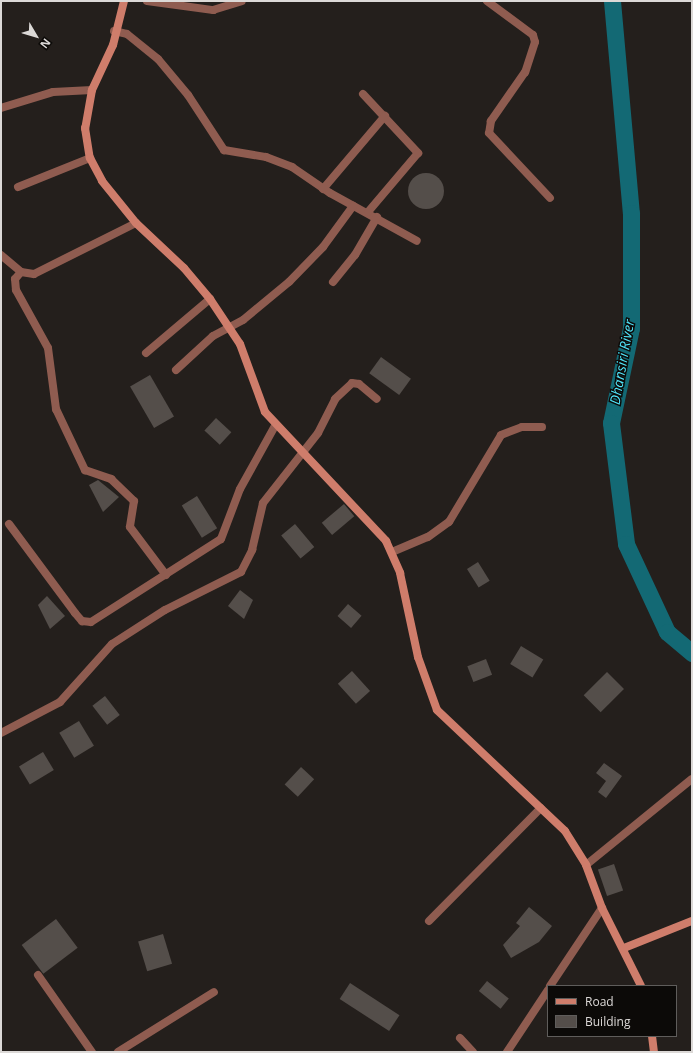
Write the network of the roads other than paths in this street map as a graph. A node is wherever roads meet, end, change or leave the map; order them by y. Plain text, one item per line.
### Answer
1 (124, 1) edge
2 (147, 1) edge
3 (242, 1) edge
4 (487, 1) edge
5 (114, 31) junction
6 (92, 90) junction
7 (363, 94) dead end
8 (1, 108) edge
9 (385, 116) junction
10 (90, 158) junction
11 (18, 187) dead end
12 (323, 189) junction
13 (550, 198) dead end
14 (353, 206) junction
15 (368, 212) junction
16 (377, 217) junction
17 (136, 223) junction
18 (417, 241) dead end
19 (1, 255) edge
20 (21, 272) junction
21 (333, 282) dead end
22 (210, 299) junction
23 (229, 326) junction
24 (146, 353) dead end
25 (176, 370) dead end
26 (377, 399) dead end
27 (279, 427) junction
28 (542, 427) dead end
29 (303, 450) junction
30 (9, 524) dead end
31 (392, 552) junction
32 (166, 575) junction
33 (2, 732) edge
34 (692, 779) edge
35 (541, 808) junction
36 (586, 865) junction
37 (602, 908) junction
38 (429, 921) dead end
39 (692, 921) edge
40 (624, 948) junction
41 (38, 975) dead end
42 (551, 985) edge
43 (641, 985) edge
44 (547, 991) edge
45 (214, 992) dead end
46 (652, 1037) edge
47 (460, 1038) dead end
48 (92, 1052) edge
49 (118, 1052) edge
50 (473, 1052) edge
51 (506, 1052) edge
52 (654, 1052) edge

1 - 5 street
2 - 3 street
4 - 13 street
5 - 6 street
5 - 12 street
6 - 8 street
6 - 10 street
7 - 9 street
9 - 12 street
9 - 15 street
10 - 11 street
10 - 17 street
12 - 14 street
14 - 15 street
14 - 23 street
15 - 16 street
16 - 18 street
16 - 21 street
17 - 20 street
17 - 22 street
19 - 20 street
20 - 32 street
22 - 23 street
22 - 24 street
23 - 25 street
23 - 27 street
26 - 29 street
27 - 29 street
27 - 32 street
28 - 31 street
29 - 31 street
29 - 33 street
30 - 32 street
31 - 35 street
34 - 36 street
35 - 36 street
35 - 38 street
36 - 37 street
37 - 40 street
37 - 42 street
39 - 40 street
40 - 43 street
41 - 48 street
44 - 51 street
45 - 49 street
46 - 52 street
47 - 50 street

